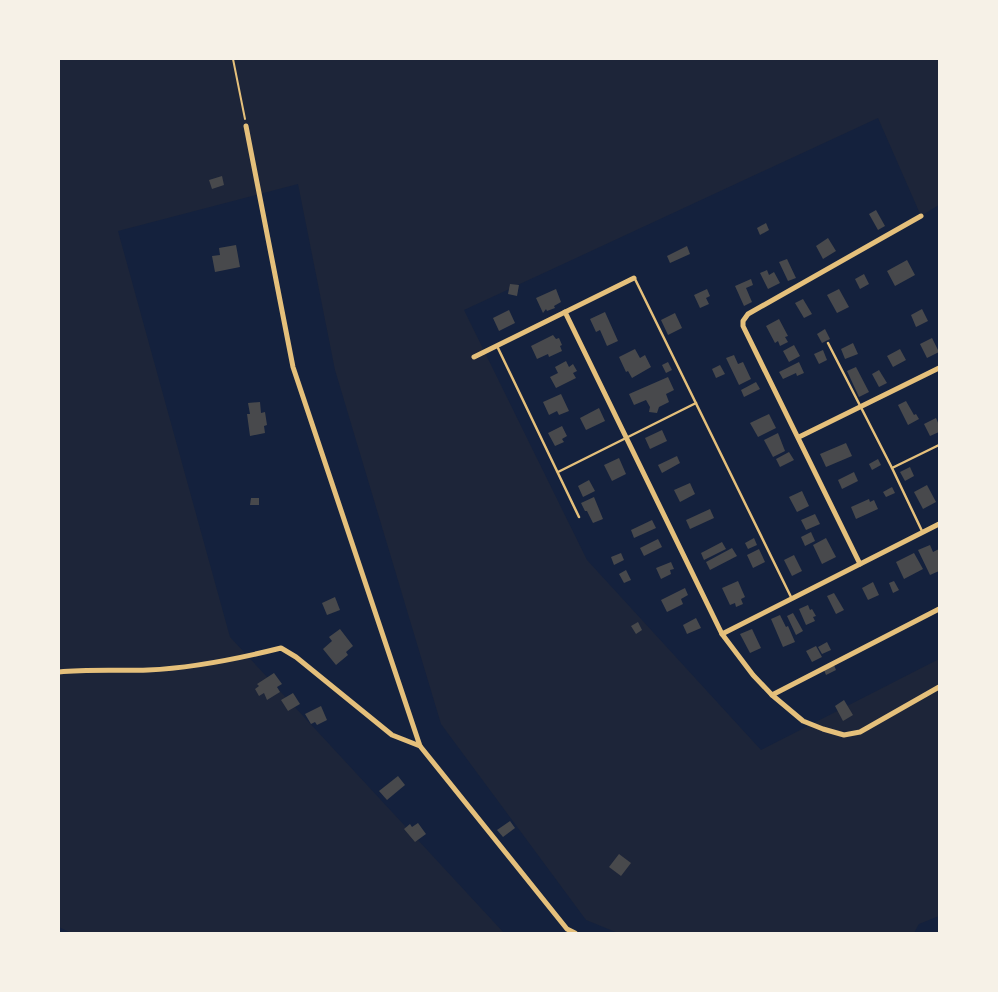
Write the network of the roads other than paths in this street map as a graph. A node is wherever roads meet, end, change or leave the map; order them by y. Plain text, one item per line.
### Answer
1 (246, 126) road end
2 (921, 216) dead end
3 (634, 278) joint
4 (565, 312) junction
5 (828, 343) dead end
6 (497, 346) junction
7 (474, 357) dead end
8 (939, 368) edge
9 (696, 403) junction
10 (860, 407) junction
11 (799, 437) junction
12 (627, 438) junction
13 (939, 445) edge
14 (892, 468) junction
15 (558, 472) junction
16 (579, 517) dead end
17 (939, 524) edge
18 (923, 532) junction
19 (860, 564) junction
20 (792, 599) junction
21 (939, 609) edge
22 (722, 634) junction
23 (59, 672) edge
24 (939, 687) edge
25 (772, 696) junction
26 (420, 746) junction
27 (575, 933) edge

1 - 26 street
2 - 11 street
3 - 4 street
3 - 9 lane
4 - 6 street
4 - 12 street
5 - 10 lane
6 - 7 street
6 - 15 lane
8 - 10 street
9 - 12 lane
9 - 20 lane
10 - 11 street
10 - 14 lane
11 - 19 street
12 - 15 lane
12 - 22 street
13 - 14 lane
14 - 18 lane
15 - 16 lane
17 - 18 street
18 - 19 street
19 - 20 street
20 - 22 street
21 - 25 street
22 - 25 street
23 - 26 street
24 - 25 street
26 - 27 street

